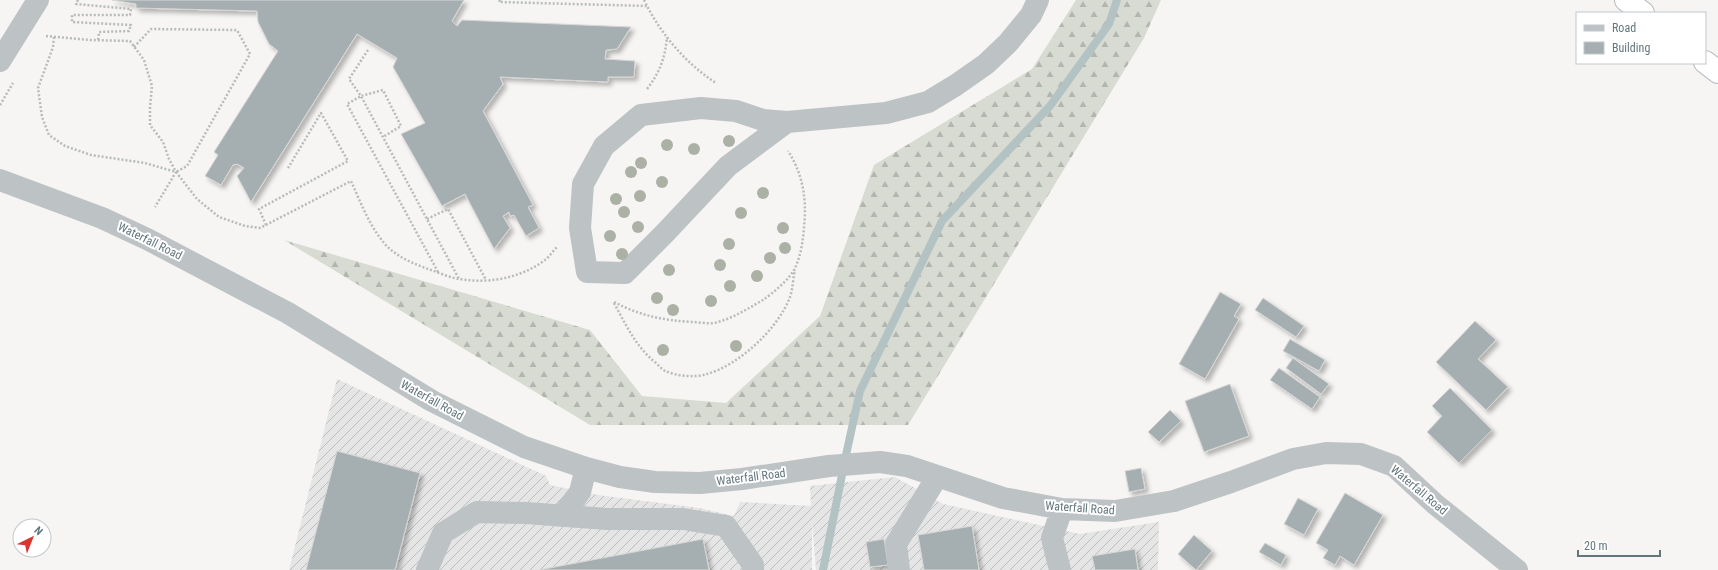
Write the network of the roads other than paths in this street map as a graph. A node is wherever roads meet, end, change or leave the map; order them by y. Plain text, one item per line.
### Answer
1 (38, 0) edge
2 (1038, 0) edge
3 (1626, 0) edge
4 (1642, 12) edge
5 (2, 54) edge
6 (1706, 63) edge
7 (1718, 72) edge
8 (787, 122) junction
9 (0, 180) edge
10 (586, 468) junction
11 (937, 477) junction
12 (1062, 509) junction
13 (562, 516) junction
14 (426, 570) edge
15 (753, 570) edge
16 (899, 570) edge
17 (1060, 570) edge
18 (1517, 570) edge

1 - 5 street
2 - 8 street
3 - 4 highway
6 - 7 highway
8 - 8 street
9 - 10 street, Waterfall Road
10 - 11 street, Waterfall Road
10 - 13 street
11 - 12 street, Waterfall Road
11 - 16 street
12 - 17 street
12 - 18 street, Waterfall Road
13 - 14 street
13 - 15 street

